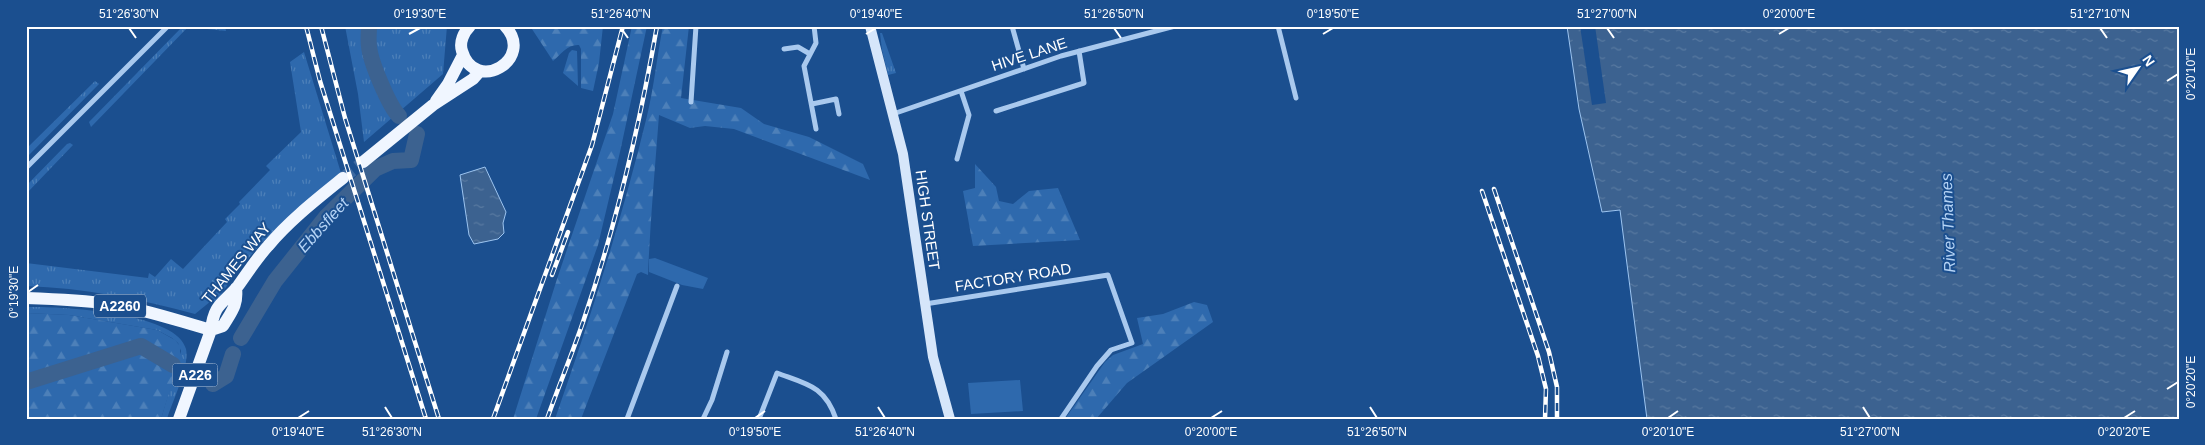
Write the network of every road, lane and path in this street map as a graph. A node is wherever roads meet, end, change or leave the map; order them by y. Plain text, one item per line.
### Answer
1 (168, 26) edge
2 (470, 26) edge
3 (505, 26) edge
4 (696, 26) edge
5 (814, 26) edge
6 (870, 26) edge
7 (1012, 26) edge
8 (1175, 26) edge
9 (1278, 26) edge
10 (1163, 28) edge
11 (513, 32) edge
12 (784, 49) dead end
13 (1079, 51) junction
14 (810, 54) junction
15 (463, 56) junction
16 (1024, 68) junction
17 (480, 71) junction
18 (961, 91) junction
19 (1296, 98) dead end
20 (691, 102) dead end
21 (812, 104) junction
22 (433, 105) junction
23 (996, 111) dead end
24 (839, 114) dead end
25 (894, 114) junction
26 (816, 130) dead end
27 (957, 159) dead end
28 (363, 162) tunnel mouth
29 (26, 168) edge
30 (343, 178) tunnel mouth
31 (678, 286) dead end
32 (26, 298) edge
33 (925, 304) junction
34 (211, 330) junction
35 (727, 352) dead end
36 (179, 419) edge
37 (628, 419) edge
38 (703, 419) edge
39 (759, 419) edge
40 (836, 419) edge
41 (950, 419) edge
42 (1061, 419) edge

1 - 29 street
2 - 15 main road
3 - 11 main road
4 - 20 street
5 - 14 street
6 - 25 main road, HIGH STREET
7 - 16 street
8 - 10 street, HIVE LANE
9 - 19 street
10 - 13 street, HIVE LANE
11 - 17 main road
12 - 14 street
13 - 16 street, HIVE LANE
13 - 23 street
14 - 21 street
15 - 17 main road
15 - 22 main road
16 - 18 street, HIVE LANE
17 - 22 main road
18 - 25 street, HIVE LANE
18 - 27 street
21 - 24 street
21 - 26 street
22 - 28 main road
25 - 33 main road, HIGH STREET
30 - 34 main road, THAMES WAY
31 - 37 street
32 - 34 main road, A2260
33 - 41 main road, HIGH STREET
33 - 42 street, FACTORY ROAD
34 - 36 main road, A226
35 - 38 street
39 - 40 street

